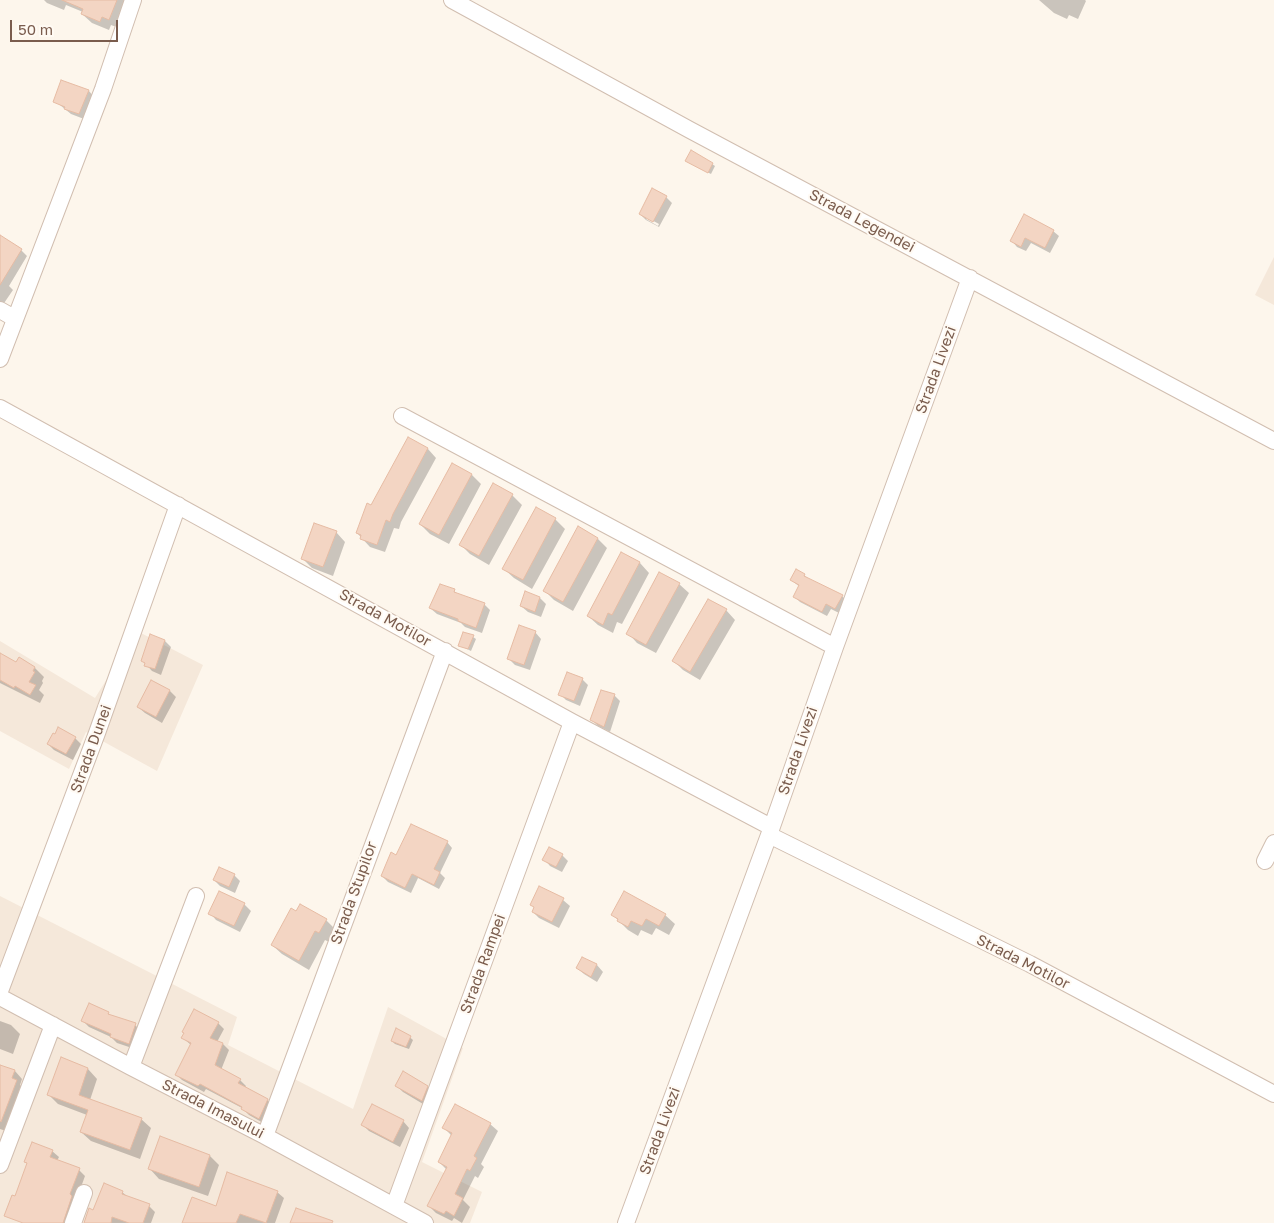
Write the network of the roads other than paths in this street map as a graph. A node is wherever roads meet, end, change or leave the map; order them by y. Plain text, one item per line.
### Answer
1 (133, 0) edge
2 (452, 0) edge
3 (970, 278) junction
4 (0, 310) edge
5 (14, 318) junction
6 (0, 358) edge
7 (0, 408) edge
8 (402, 416) dead end
9 (1274, 440) edge
10 (178, 505) junction
11 (835, 648) junction
12 (445, 651) junction
13 (572, 722) junction
14 (770, 831) junction
15 (1274, 843) edge
16 (1265, 861) dead end
17 (196, 896) dead end
18 (0, 991) edge
19 (0, 997) edge
20 (53, 1025) junction
21 (131, 1067) junction
22 (1274, 1094) edge
23 (265, 1136) junction
24 (0, 1165) edge
25 (84, 1193) dead end
26 (394, 1206) junction
27 (73, 1223) edge
28 (425, 1223) edge
29 (626, 1223) edge

1 - 5 street
2 - 3 street, Strada Legendei
3 - 9 street, Strada Legendei
3 - 11 street, Strada Livezi
4 - 5 street
5 - 6 street
7 - 10 street, Strada Motilor
8 - 11 street
10 - 12 street, Strada Motilor
10 - 18 street, Strada Dunei
11 - 14 street, Strada Livezi
12 - 13 street, Strada Motilor
12 - 23 street, Strada Stupilor
13 - 14 street, Strada Motilor
13 - 26 street, Strada Rampei
14 - 22 street, Strada Motilor
14 - 29 street, Strada Livezi
15 - 16 street
17 - 21 street
19 - 20 street, Strada Imasului
20 - 21 street, Strada Imasului
20 - 24 street
21 - 23 street, Strada Imasului
23 - 26 street, Strada Imasului
25 - 27 street
26 - 28 street, Strada Imasului

